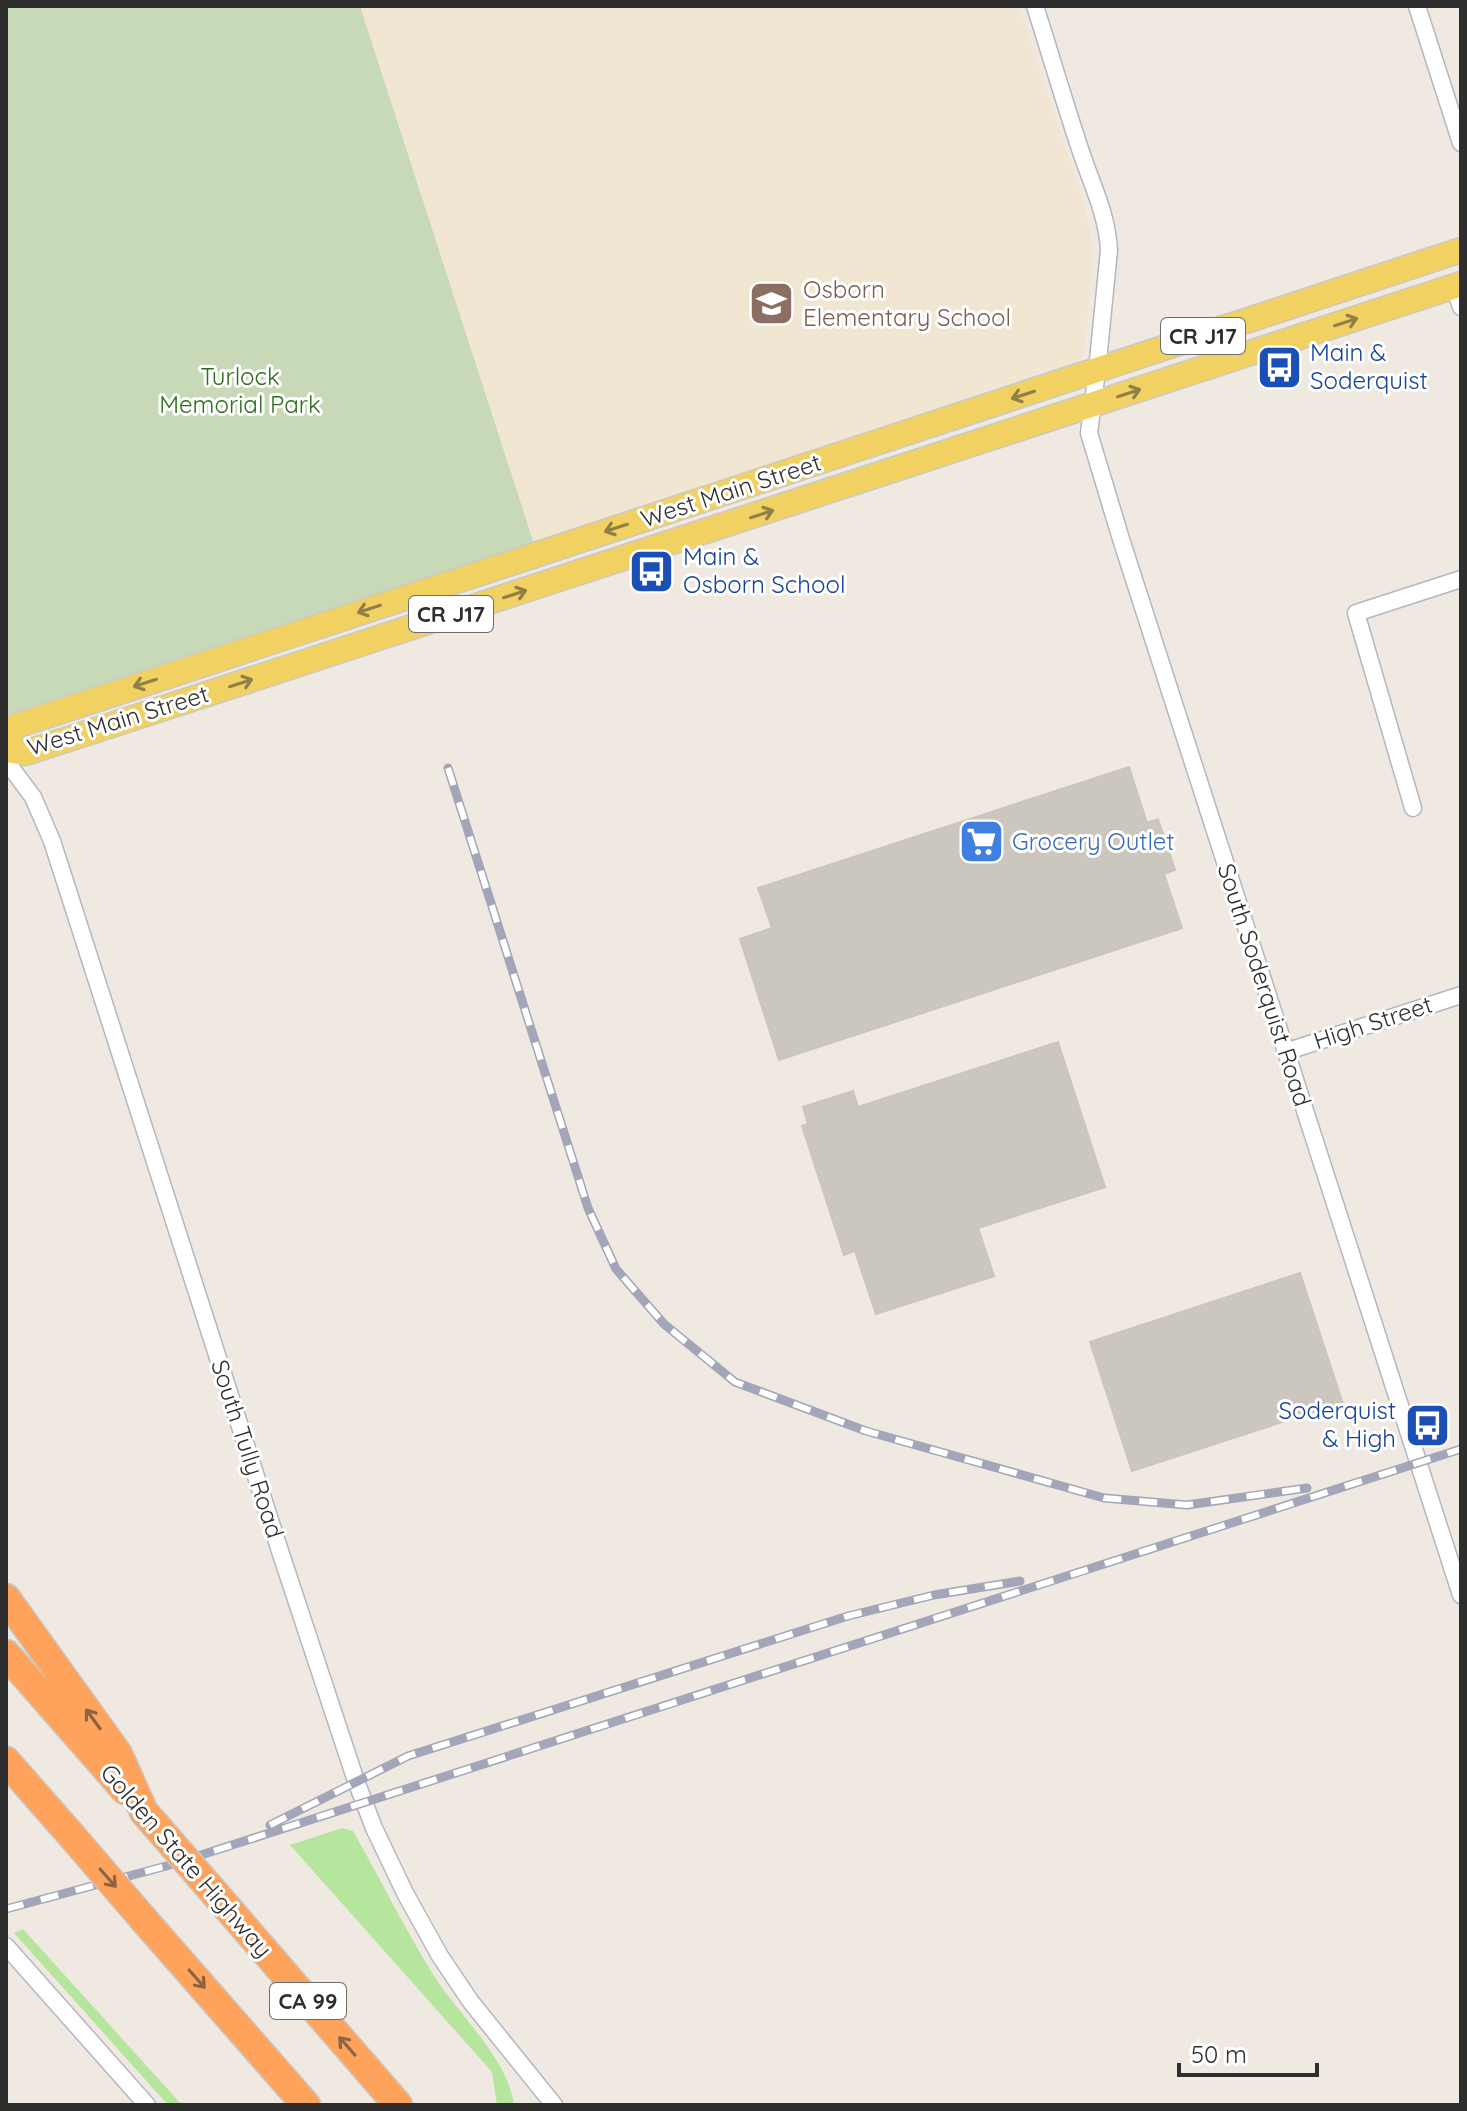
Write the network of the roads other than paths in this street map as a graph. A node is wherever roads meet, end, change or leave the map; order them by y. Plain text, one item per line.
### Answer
1 (1035, 6) edge
2 (1417, 6) edge
3 (1461, 143) edge
4 (1461, 250) edge
5 (1459, 292) edge
6 (1097, 371) junction
7 (1093, 405) junction
8 (1461, 579) edge
9 (6, 738) edge
10 (6, 750) edge
11 (6, 761) edge
12 (1413, 808) dead end
13 (1461, 995) edge
14 (1285, 1052) junction
15 (1461, 1595) edge
16 (6, 1598) edge
17 (6, 1654) edge
18 (11, 1770) edge
19 (144, 1812) junction
20 (6, 1946) edge
21 (147, 2105) edge
22 (306, 2105) edge
23 (398, 2105) edge
24 (554, 2105) edge

1 - 6 street, South Soderquist Road
2 - 3 street
4 - 6 main road, West Main Street / CR J17
7 -> 5 main road, West Main Street / CR J17
6 - 7 street, South Soderquist Road
6 -> 9 main road, West Main Street / CR J17
10 -> 7 main road, West Main Street / CR J17
7 - 14 street, South Soderquist Road
8 - 12 street
11 - 24 street, South Tully Road
13 - 14 street, High Street
14 - 15 street, South Soderquist Road
19 -> 16 highway
17 - 19 highway, Golden State Highway / CA 99
18 -> 22 highway, CA 99, bridge
23 -> 19 highway, Golden State Highway / CA 99, bridge
20 - 21 street

